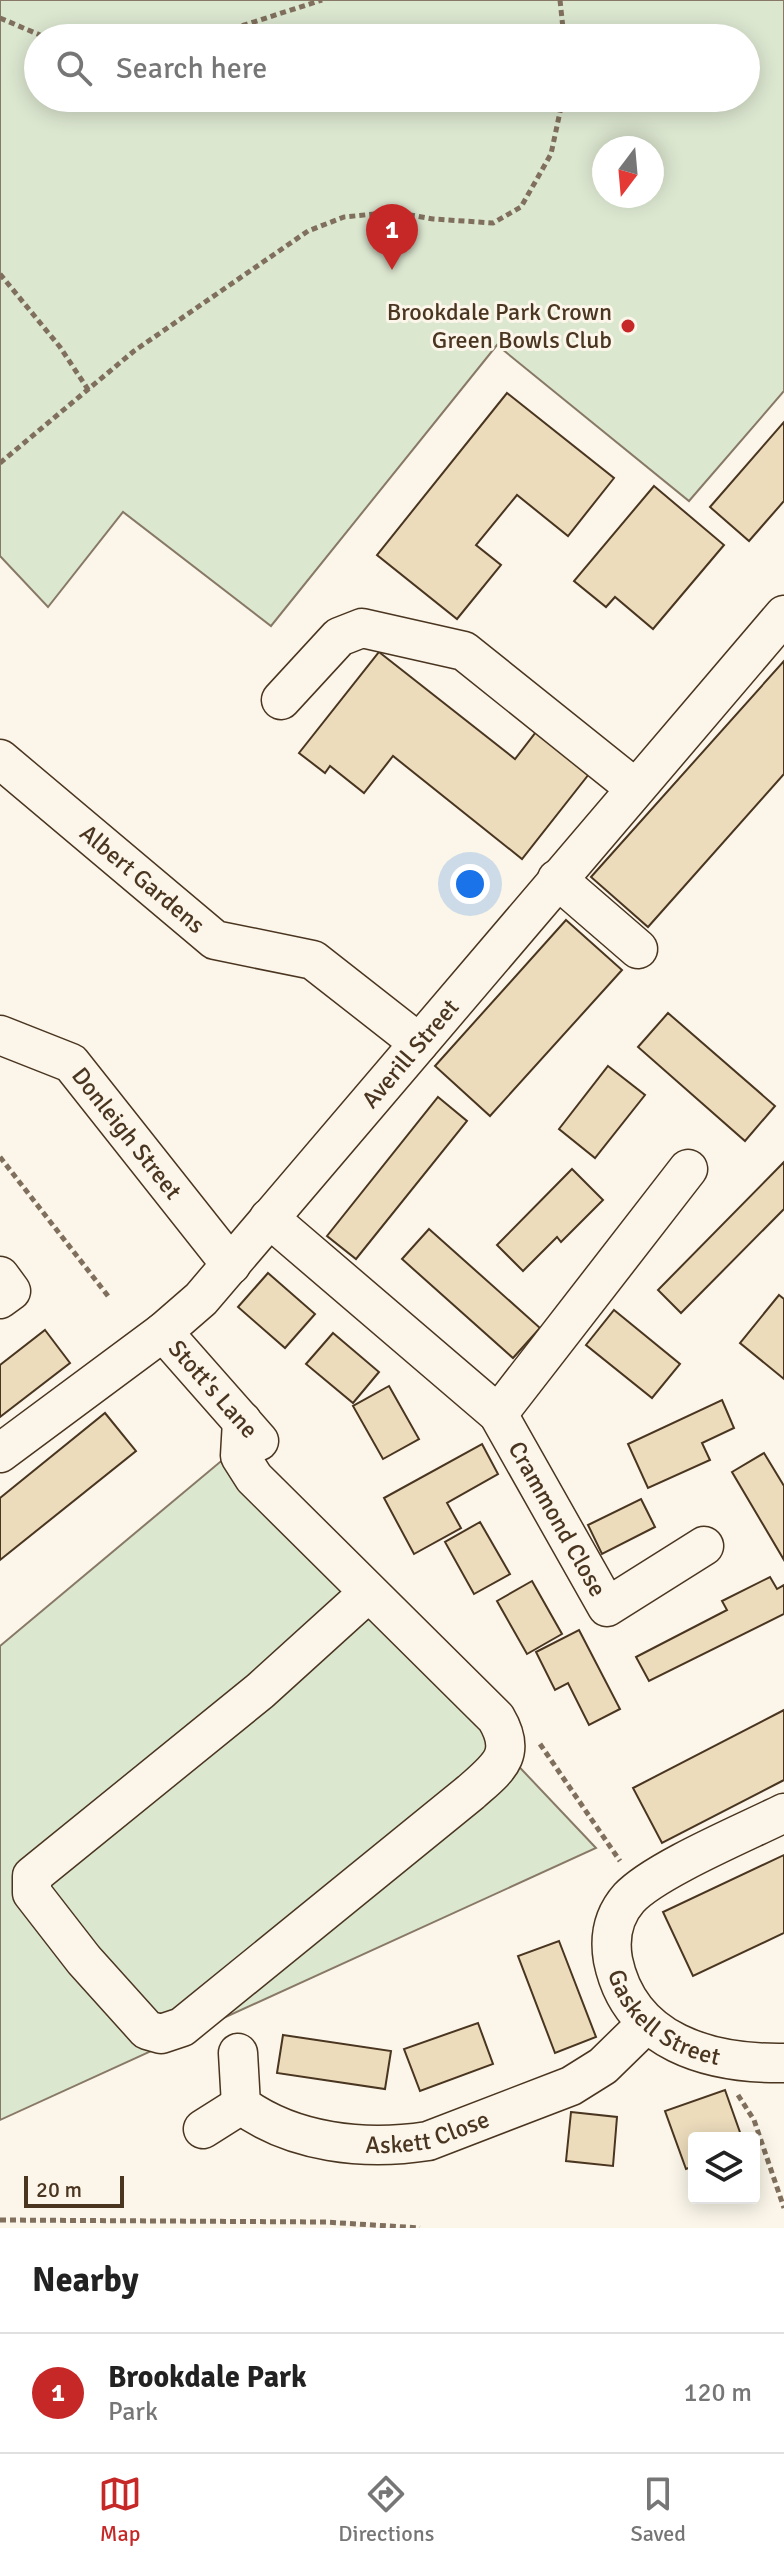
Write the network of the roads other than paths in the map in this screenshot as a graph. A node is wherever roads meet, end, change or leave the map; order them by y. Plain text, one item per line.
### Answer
1 (784, 615) edge
2 (281, 700) dead end
3 (0, 759) edge
4 (635, 788) junction
5 (557, 879) junction
6 (638, 949) dead end
7 (0, 1035) edge
8 (419, 1043) junction
9 (688, 1169) dead end
10 (269, 1218) junction
11 (231, 1265) junction
12 (0, 1276) edge
13 (0, 1299) edge
14 (163, 1332) junction
15 (498, 1414) junction
16 (0, 1453) edge
17 (704, 1546) dead end
18 (367, 1594) junction
19 (784, 1813) edge
20 (646, 2024) junction
21 (238, 2053) dead end
22 (784, 2063) edge
23 (241, 2105) junction
24 (203, 2129) dead end

1 - 4 street, Averill Street
2 - 4 street
3 - 8 street, Albert Gardens
4 - 5 street, Averill Street
5 - 6 street
5 - 8 street, Averill Street
7 - 11 street, Donleigh Street
8 - 10 street, Averill Street
9 - 15 street, Crammond Close
10 - 11 street, Averill Street
10 - 15 street, Crammond Close
11 - 14 street, Averill Street
12 - 13 street
14 - 16 street, Averill Street
14 - 18 street, Stott's Lane
15 - 17 street, Crammond Close
18 - 18 street
19 - 20 street, Gaskell Street
20 - 22 street, Gaskell Street
20 - 23 street, Askett Close
21 - 23 street
23 - 24 street

